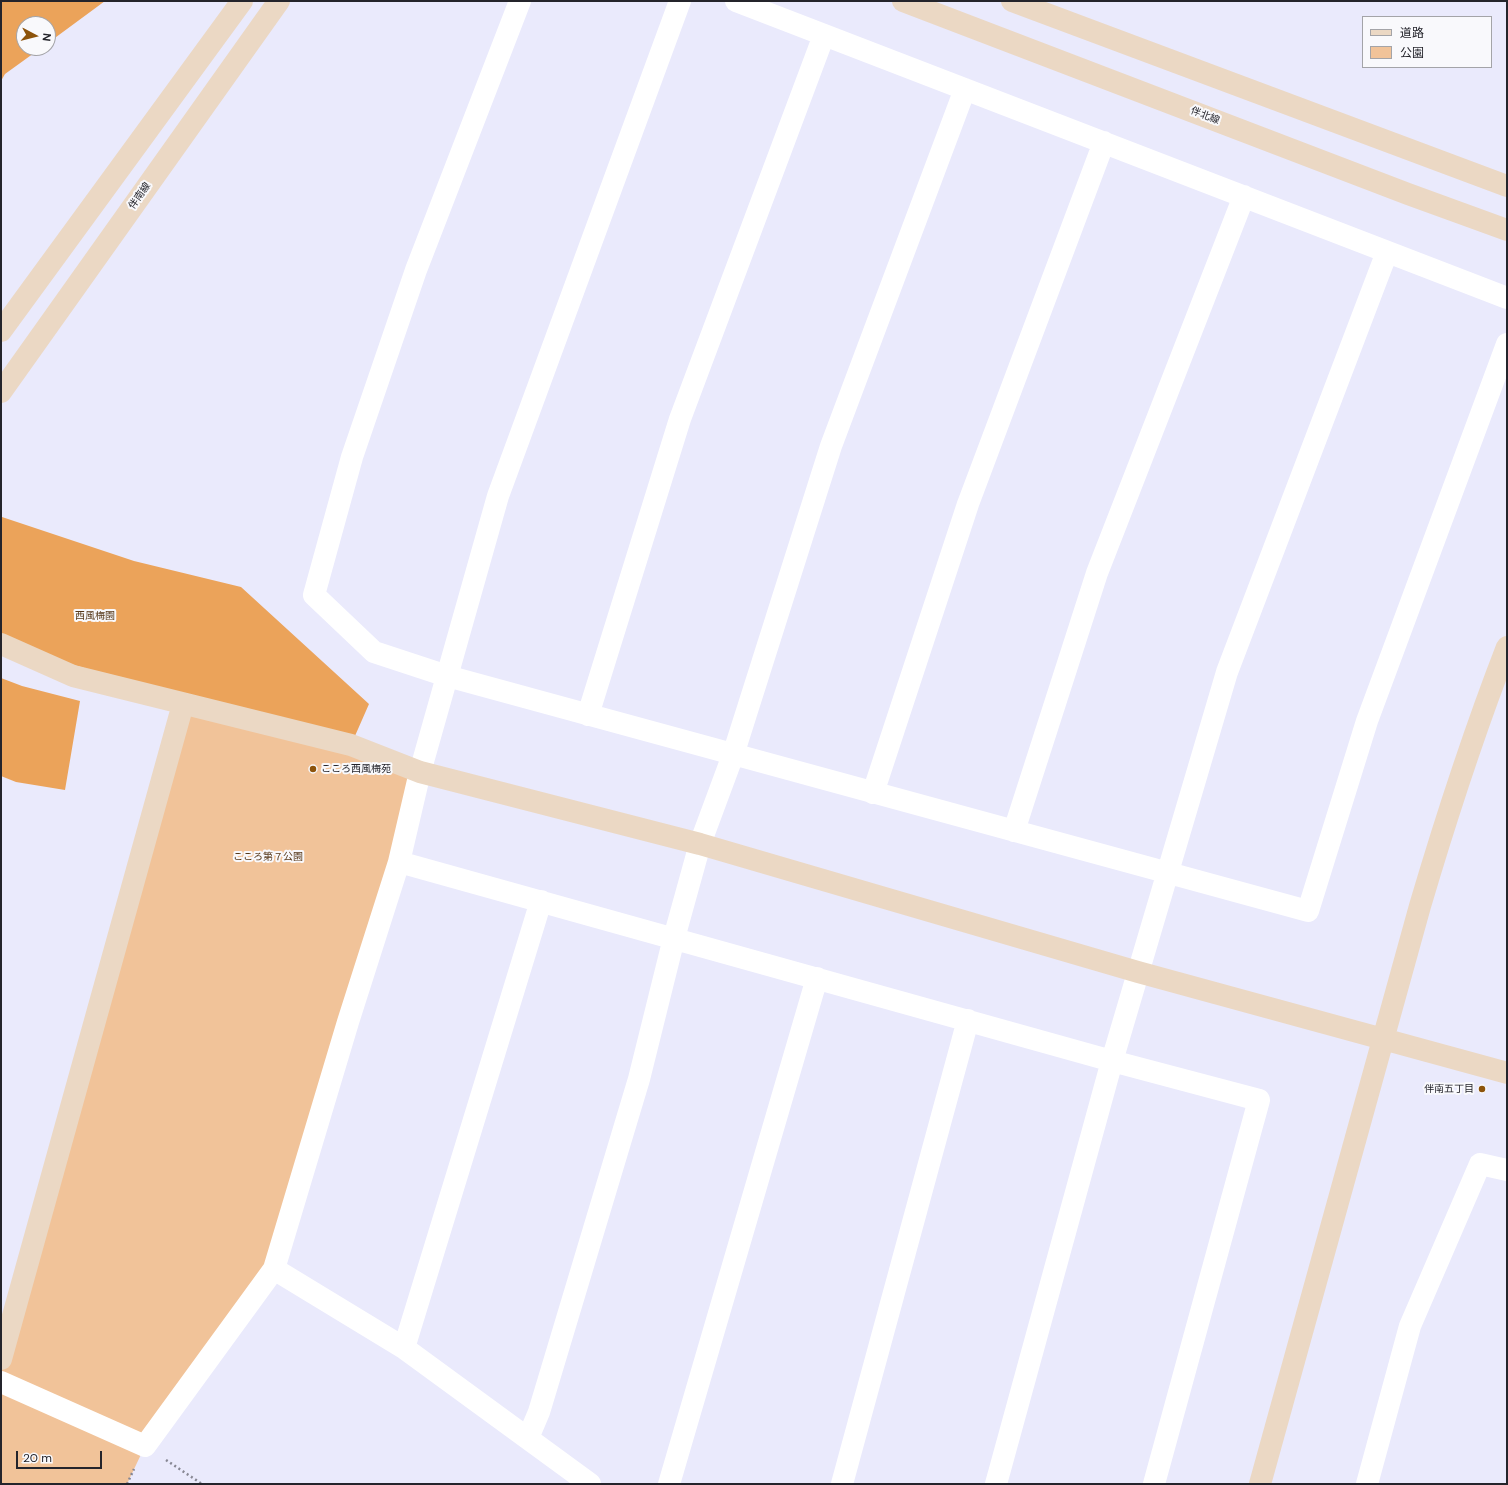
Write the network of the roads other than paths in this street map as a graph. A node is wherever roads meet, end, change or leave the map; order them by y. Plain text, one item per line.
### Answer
1 (242, 1) edge
2 (279, 1) edge
3 (520, 1) edge
4 (680, 1) edge
5 (736, 1) edge
6 (903, 1) edge
7 (1012, 1) edge
8 (824, 35) junction
9 (965, 89) junction
10 (1104, 142) junction
11 (1507, 186) edge
12 (1244, 196) junction
13 (1507, 230) edge
14 (1387, 252) junction
15 (1507, 298) edge
16 (1, 331) edge
17 (1507, 344) edge
18 (1, 392) edge
19 (1, 644) edge
20 (1507, 647) edge
21 (446, 676) junction
22 (183, 704) junction
23 (588, 715) junction
24 (733, 755) junction
25 (420, 772) junction
26 (873, 793) junction
27 (1014, 831) junction
28 (700, 844) junction
29 (399, 862) junction
30 (1167, 873) junction
31 (541, 901) junction
32 (674, 938) junction
33 (1138, 972) junction
34 (817, 978) junction
35 (968, 1020) junction
36 (1383, 1040) junction
37 (1112, 1061) junction
38 (1507, 1073) edge
39 (1507, 1170) edge
40 (274, 1269) junction
41 (404, 1348) junction
42 (1, 1359) edge
43 (1, 1382) edge
44 (528, 1438) junction
45 (590, 1484) edge
46 (669, 1484) edge
47 (842, 1484) edge
48 (996, 1484) edge
49 (1154, 1484) edge
50 (1260, 1484) edge
51 (1367, 1484) edge

1 - 16 street
2 - 18 street, 伴南線
3 - 21 street
4 - 21 street
5 - 8 street
6 - 13 street, 伴北線
7 - 11 street
8 - 9 street
8 - 23 street
9 - 10 street
9 - 24 street
10 - 12 street
10 - 26 street
12 - 14 street
12 - 27 street
14 - 15 street
14 - 30 street
17 - 30 street
19 - 22 street
20 - 36 street
21 - 23 street
21 - 25 street
22 - 25 street
22 - 42 street
23 - 24 street
24 - 26 street
24 - 28 street
25 - 28 street
25 - 29 street
26 - 27 street
27 - 30 street
28 - 32 street
28 - 33 street
29 - 31 street
29 - 40 street
30 - 33 street
31 - 32 street
31 - 41 street
32 - 34 street
32 - 44 street
33 - 36 street
33 - 37 street
34 - 35 street
34 - 46 street
35 - 37 street
35 - 47 street
36 - 38 street
36 - 50 street
37 - 48 street
37 - 49 street
39 - 51 street
40 - 41 street
40 - 43 street
41 - 44 street
44 - 45 street

